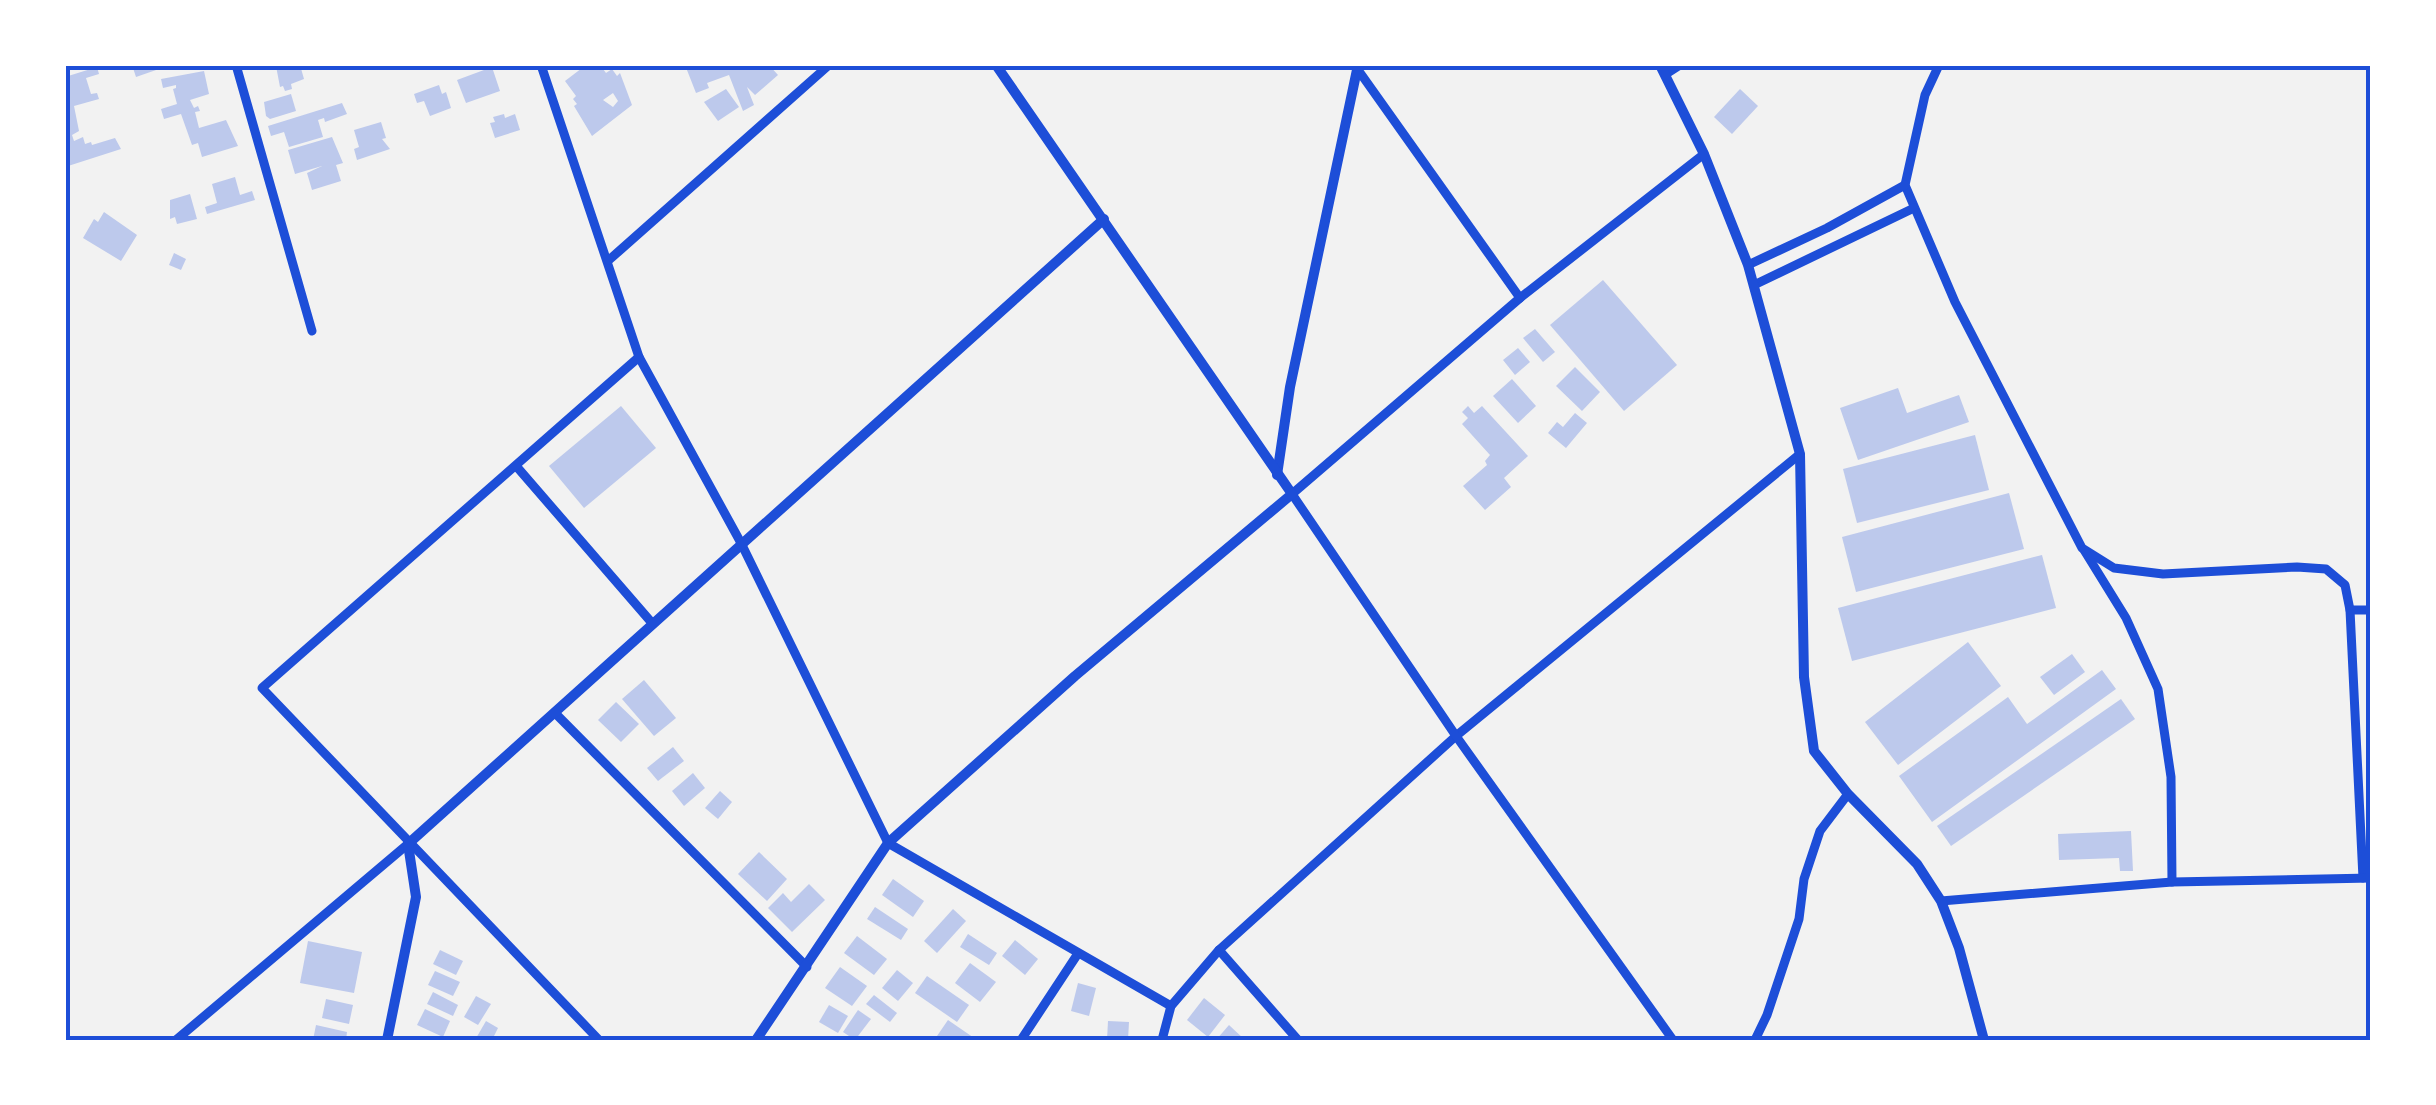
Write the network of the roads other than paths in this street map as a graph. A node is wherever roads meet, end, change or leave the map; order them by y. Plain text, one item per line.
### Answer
1 (236, 65) edge
2 (541, 65) edge
3 (829, 65) edge
4 (996, 65) edge
5 (1680, 65) edge
6 (1940, 65) edge
7 (1356, 66) edge
8 (1663, 70) edge
9 (1704, 154) junction
10 (1905, 185) junction
11 (1914, 208) junction
12 (1104, 219) junction
13 (608, 260) junction
14 (1748, 265) junction
15 (1754, 285) junction
16 (1520, 298) junction
17 (312, 331) dead end
18 (640, 357) junction
19 (1800, 454) junction
20 (517, 467) junction
21 (1278, 474) junction
22 (1292, 494) junction
23 (741, 543) junction
24 (2082, 548) junction
25 (2350, 610) junction
26 (2371, 610) edge
27 (652, 623) junction
28 (554, 713) junction
29 (1456, 736) junction
30 (1848, 794) junction
31 (888, 843) junction
32 (408, 844) junction
33 (2367, 878) edge
34 (2172, 882) junction
35 (1940, 900) junction
36 (1219, 950) junction
37 (1077, 955) junction
38 (806, 967) junction
39 (1170, 1006) junction
40 (176, 1040) edge
41 (388, 1040) edge
42 (599, 1040) edge
43 (756, 1040) edge
44 (1020, 1040) edge
45 (1162, 1040) edge
46 (1298, 1040) edge
47 (1672, 1040) edge
48 (1754, 1040) edge
49 (1984, 1040) edge

1 - 17 street
2 - 13 street
3 - 13 street
4 - 12 street
5 - 8 street
6 - 10 street
7 - 16 street
7 - 21 street
8 - 9 street
9 - 14 street
9 - 16 street
10 - 11 street
10 - 14 street
11 - 15 street
11 - 24 street
12 - 21 street
12 - 23 street
13 - 18 street
14 - 15 street
15 - 19 street
16 - 22 street
18 - 20 street
18 - 23 street
19 - 29 street
19 - 30 street
20 - 27 street
20 - 32 street
21 - 22 street
22 - 29 street
22 - 31 street
23 - 27 street
23 - 31 street
24 - 25 street
24 - 34 street
25 - 26 street
25 - 33 street
27 - 28 street
28 - 32 street
28 - 38 street
29 - 36 street
29 - 47 street
30 - 35 street
30 - 48 street
31 - 37 street
31 - 38 street
32 - 40 street
32 - 41 street
32 - 42 street
33 - 34 street
34 - 35 street
35 - 49 street
36 - 39 street
36 - 46 street
37 - 39 street
37 - 44 street
38 - 43 street
39 - 45 street

